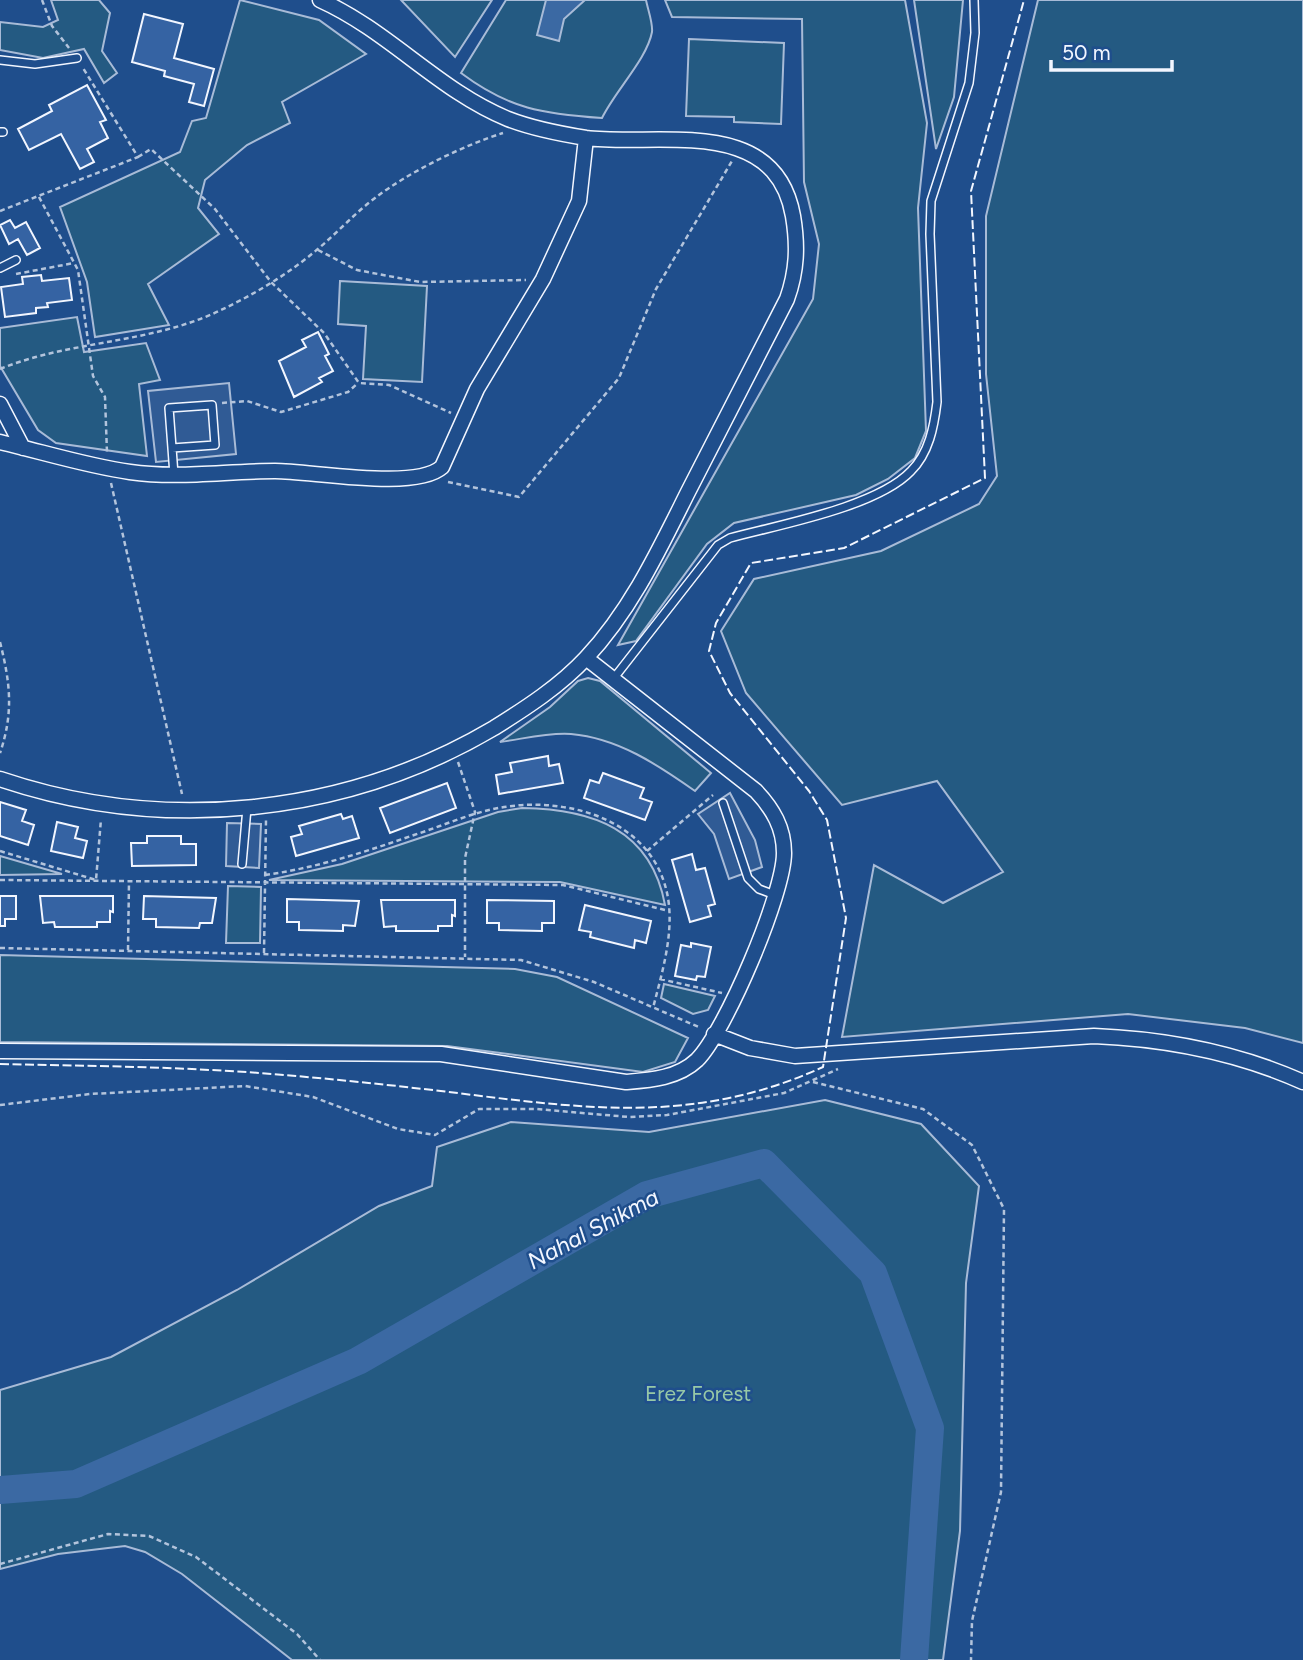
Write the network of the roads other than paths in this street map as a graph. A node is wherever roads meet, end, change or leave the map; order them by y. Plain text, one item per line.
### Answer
1 (320, 0) edge
2 (974, 0) edge
3 (77, 58) road end
4 (0, 60) edge
5 (586, 138) junction
6 (16, 260) dead end
7 (0, 268) edge
8 (0, 404) edge
9 (0, 442) edge
10 (23, 447) junction
11 (172, 448) junction
12 (174, 475) junction
13 (586, 658) junction
14 (614, 678) junction
15 (0, 779) edge
16 (723, 803) dead end
17 (247, 808) junction
18 (243, 864) dead end
19 (775, 895) junction
20 (714, 1034) junction
21 (0, 1051) edge
22 (1303, 1082) edge

1 - 5 street
2 - 14 lane
3 - 4 lane
5 - 12 street
5 - 13 street
6 - 7 lane
8 - 10 street
9 - 10 street
10 - 12 street
11 - 11 lane
11 - 12 lane
13 - 14 street
13 - 17 street
14 - 19 street
15 - 17 street
16 - 19 lane
17 - 18 lane
19 - 20 street
20 - 21 street
20 - 22 street

